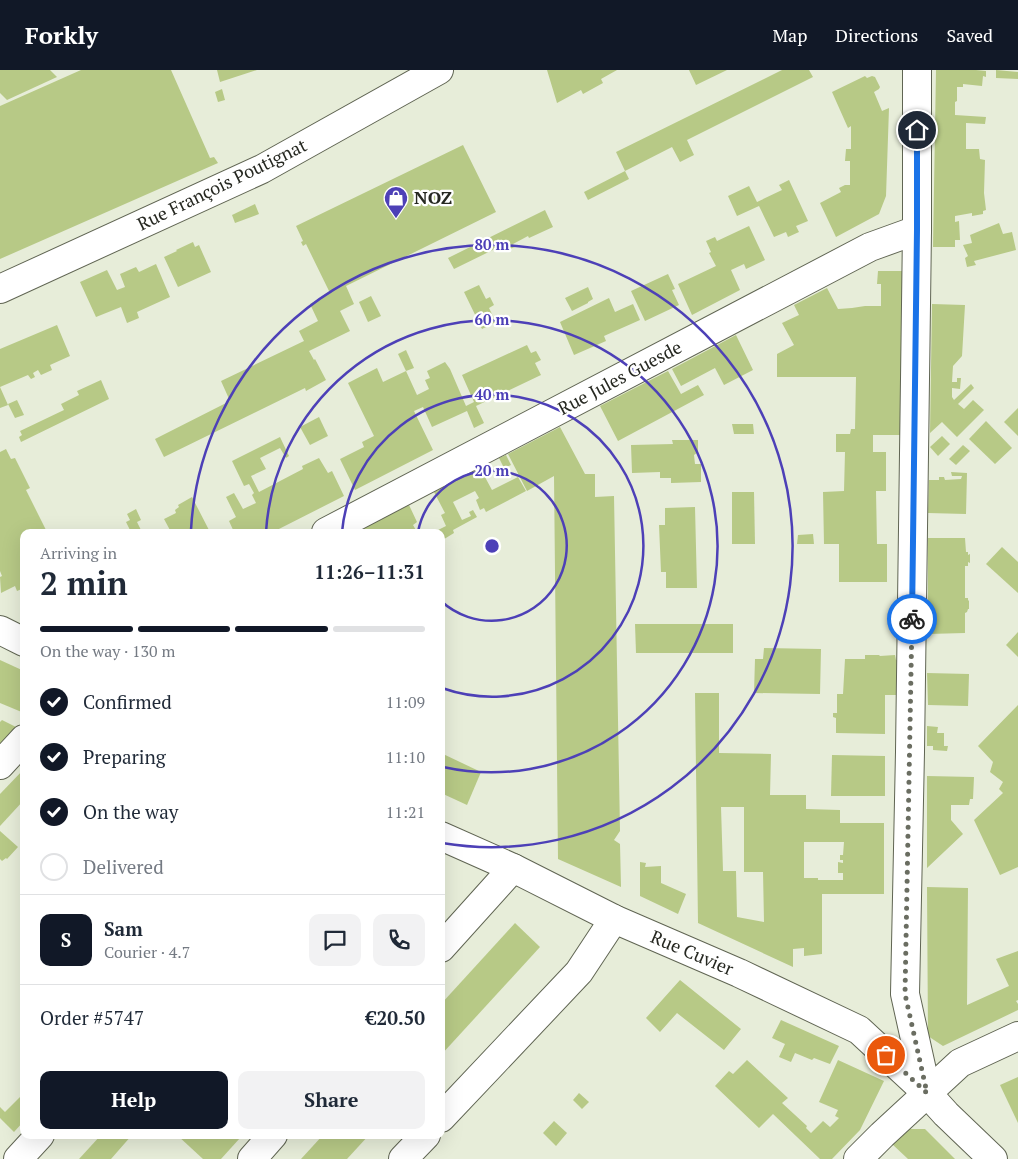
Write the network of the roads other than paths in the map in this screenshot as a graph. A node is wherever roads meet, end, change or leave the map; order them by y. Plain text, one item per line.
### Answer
1 (439, 70) edge
2 (917, 70) edge
3 (917, 230) junction
4 (0, 289) edge
5 (332, 529) edge
6 (0, 630) edge
7 (20, 640) edge
8 (20, 743) edge
9 (0, 765) edge
10 (445, 838) edge
11 (512, 868) junction
12 (614, 919) junction
13 (445, 943) edge
14 (1018, 1036) edge
15 (927, 1093) junction
16 (445, 1114) edge
17 (36, 1139) edge
18 (270, 1139) edge
19 (422, 1139) edge
20 (18, 1159) edge
21 (252, 1159) edge
22 (403, 1159) edge
23 (858, 1159) edge
24 (993, 1159) edge

1 - 4 street, Rue François Poutignat
2 - 3 street
3 - 5 street, Rue Jules Guesde
3 - 15 street
6 - 7 street
8 - 9 street
10 - 11 street, Rue Cuvier
11 - 12 street, Rue Cuvier
11 - 13 street
12 - 15 street, Rue Cuvier
12 - 16 street
14 - 15 street
15 - 23 street
15 - 24 street, Rue Cuvier
17 - 20 street
18 - 21 street
19 - 22 street

